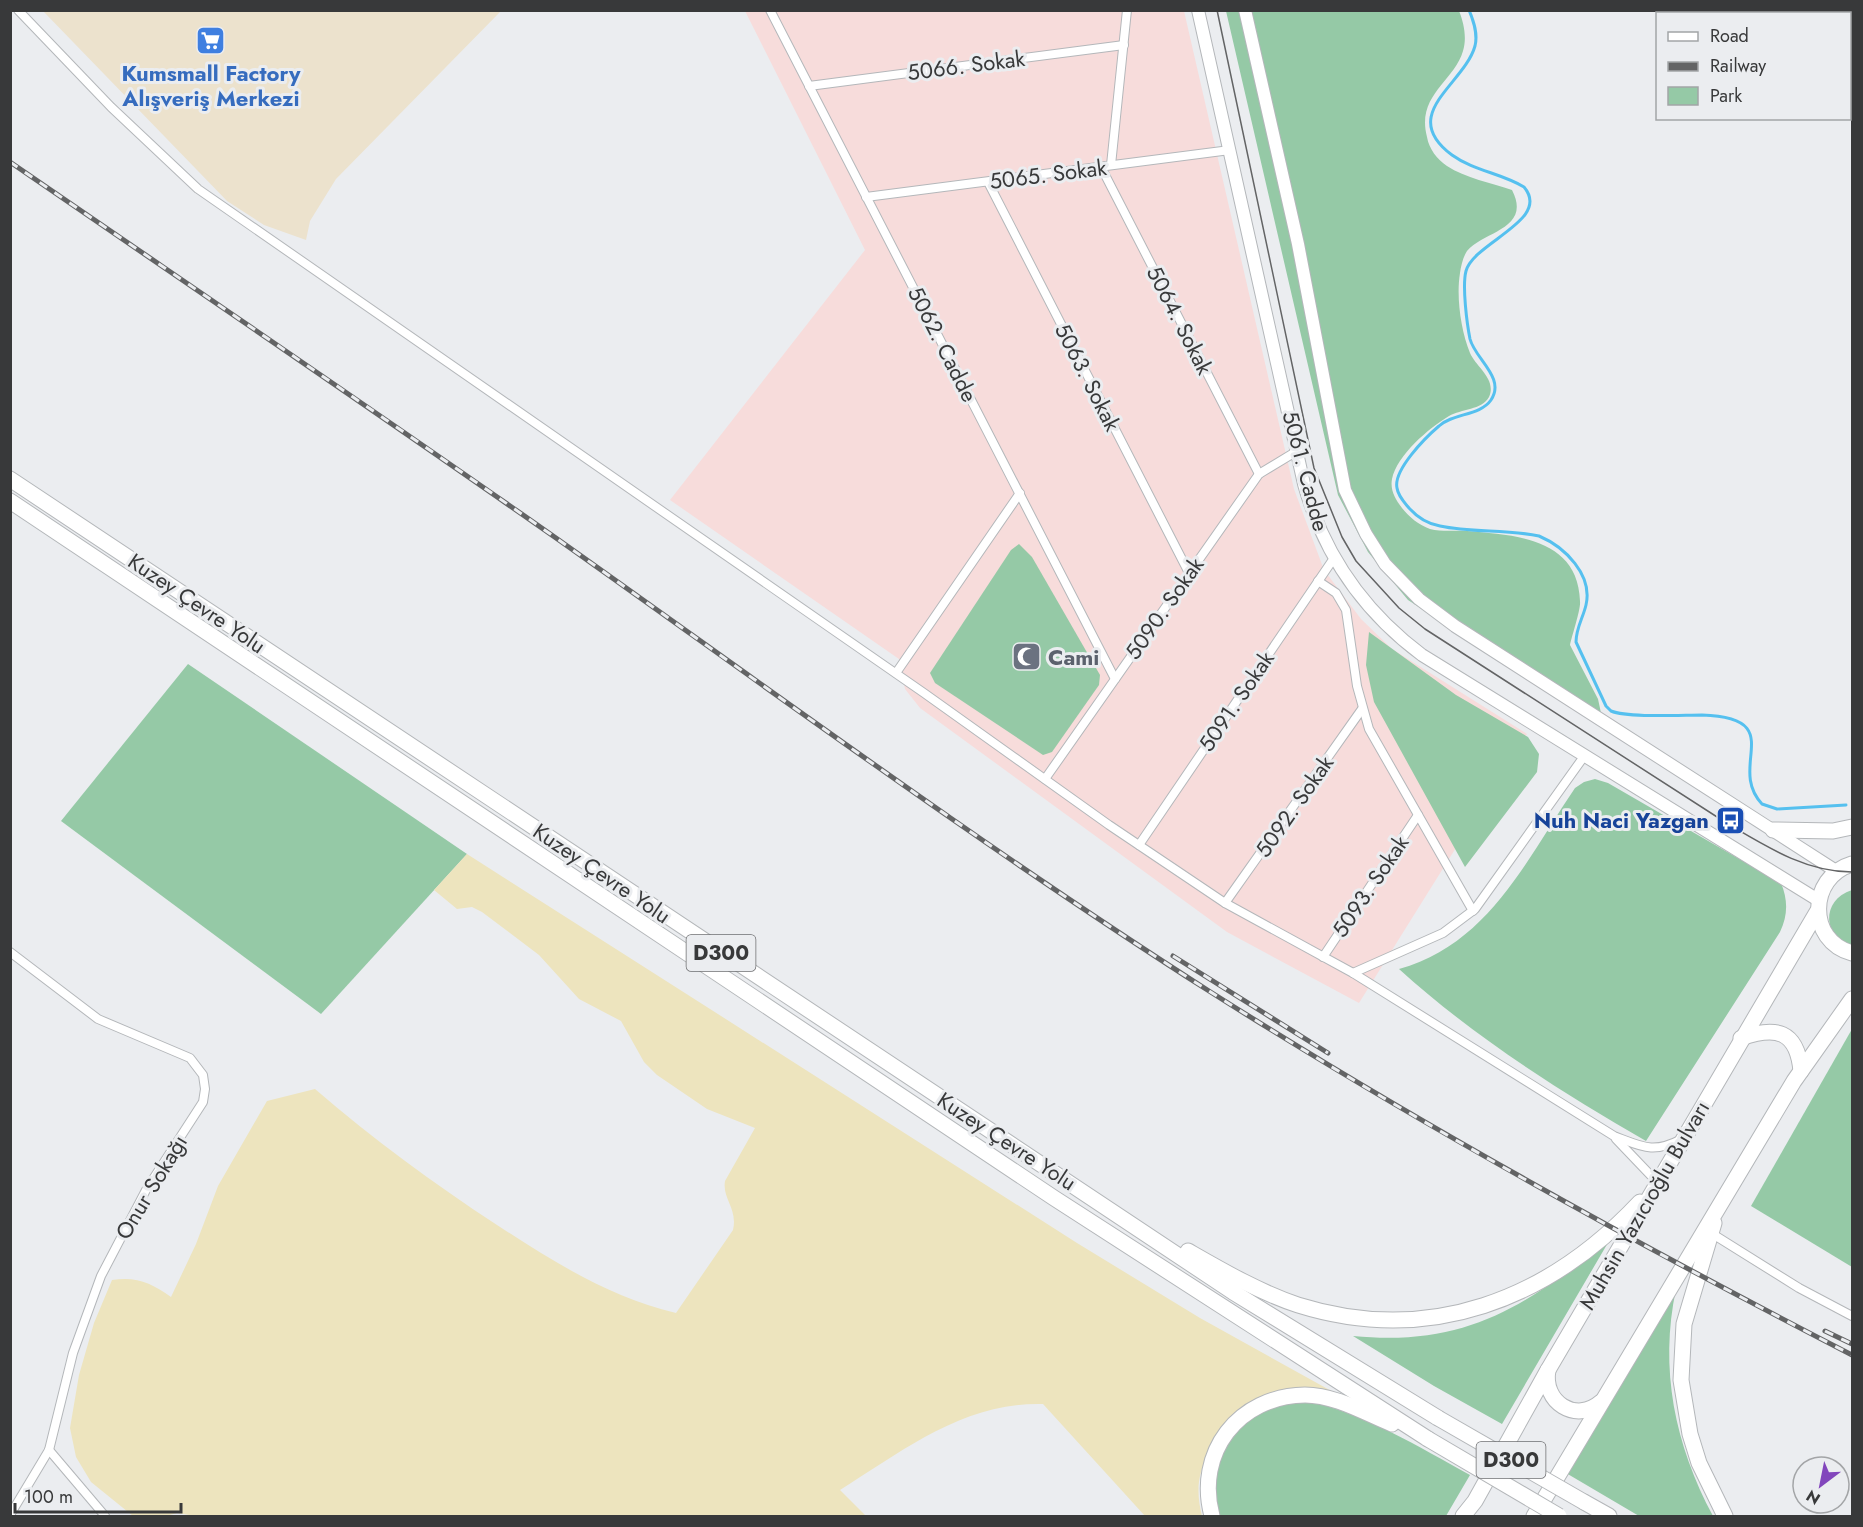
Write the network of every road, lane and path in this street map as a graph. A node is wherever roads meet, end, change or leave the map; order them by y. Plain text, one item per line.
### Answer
1 (18, 10) edge
2 (770, 10) edge
3 (1127, 10) edge
4 (1198, 10) edge
5 (1245, 10) edge
6 (1124, 45) junction
7 (809, 86) junction
8 (1230, 150) junction
9 (1112, 165) junction
10 (1101, 167) junction
11 (988, 182) junction
12 (866, 197) junction
13 (1297, 451) junction
14 (1259, 474) junction
15 (10, 479) edge
16 (1020, 493) junction
17 (10, 501) edge
18 (1334, 558) junction
19 (1189, 573) junction
20 (1318, 581) junction
21 (896, 673) junction
22 (1115, 679) junction
23 (1362, 709) junction
24 (1585, 755) junction
25 (1045, 779) junction
26 (1418, 815) junction
27 (1852, 827) edge
28 (1773, 830) junction
29 (1139, 845) junction
30 (1852, 864) edge
31 (1836, 871) junction
32 (1225, 903) junction
33 (1818, 906) junction
34 (1473, 911) junction
35 (10, 952) edge
36 (1852, 953) edge
37 (1323, 957) junction
38 (1353, 973) junction
39 (1852, 999) edge
40 (1741, 1038) junction
41 (1801, 1071) junction
42 (1614, 1136) junction
43 (1684, 1138) junction
44 (1066, 1179) junction
45 (1658, 1183) junction
46 (1720, 1203) junction
47 (1712, 1233) junction
48 (1852, 1316) edge
49 (1548, 1370) junction
50 (1603, 1400) junction
51 (1428, 1439) junction
52 (50, 1450) junction
53 (10, 1515) edge
54 (105, 1516) edge
55 (1212, 1516) edge
56 (1465, 1516) edge
57 (1534, 1516) edge
58 (1559, 1516) edge
59 (1609, 1516) edge
60 (1725, 1516) edge

1 - 21 street
2 - 7 street, 5062. Cadde
3 - 6 street
4 - 8 street, 5061. Cadde
5 - 28 street, 5061. Cadde
6 - 7 street, 5066. Sokak
6 - 9 street
7 - 12 street, 5062. Cadde
8 - 9 street, 5065. Sokak
8 - 13 street, 5061. Cadde
9 - 10 street, 5065. Sokak
10 - 11 street, 5065. Sokak
10 - 14 street, 5064. Sokak
11 - 12 street, 5065. Sokak
11 - 19 street, 5063. Sokak
12 - 16 street, 5062. Cadde
13 - 14 street, 5090. Sokak
13 - 18 street, 5061. Cadde
14 - 19 street, 5090. Sokak
15 - 44 highway, Kuzey Çevre Yolu / D300
16 - 21 street
16 - 22 street, 5062. Cadde
17 - 51 highway, Kuzey Çevre Yolu / D300
18 - 20 street, 5091. Sokak
18 - 24 street, 5061. Cadde
19 - 22 street, 5090. Sokak
20 - 23 street
20 - 29 street, 5091. Sokak
21 - 25 street
22 - 25 street, 5090. Sokak
23 - 26 street
23 - 32 street, 5092. Sokak
24 - 33 street, 5061. Cadde
24 - 34 street
25 - 29 street
26 - 34 street
26 - 37 street, 5093. Sokak
27 - 28 highway
28 - 31 street, 5061. Cadde
29 - 32 street
30 - 31 highway
31 - 33 highway, Muhsin Yazıcıoğlu Bulvarı
32 - 37 street
33 - 36 highway
33 - 40 highway, Muhsin Yazıcıoğlu Bulvarı
34 - 38 street
35 - 52 street, Onur Sokağı
37 - 38 street
38 - 42 street
39 - 41 highway
40 - 41 highway
40 - 43 highway, Muhsin Yazıcıoğlu Bulvarı
41 - 46 highway
42 - 43 street
42 - 45 street
43 - 45 highway, Muhsin Yazıcıoğlu Bulvarı
44 - 45 highway
44 - 59 highway, Kuzey Çevre Yolu / D300, bridge
45 - 49 highway, Muhsin Yazıcıoğlu Bulvarı
46 - 47 highway
46 - 50 highway
47 - 48 street
47 - 60 highway
49 - 50 highway
49 - 56 highway, Muhsin Yazıcıoğlu Bulvarı
50 - 57 highway
51 - 55 highway
51 - 58 highway, D300, bridge
52 - 53 street, Onur Sokağı
52 - 54 street

